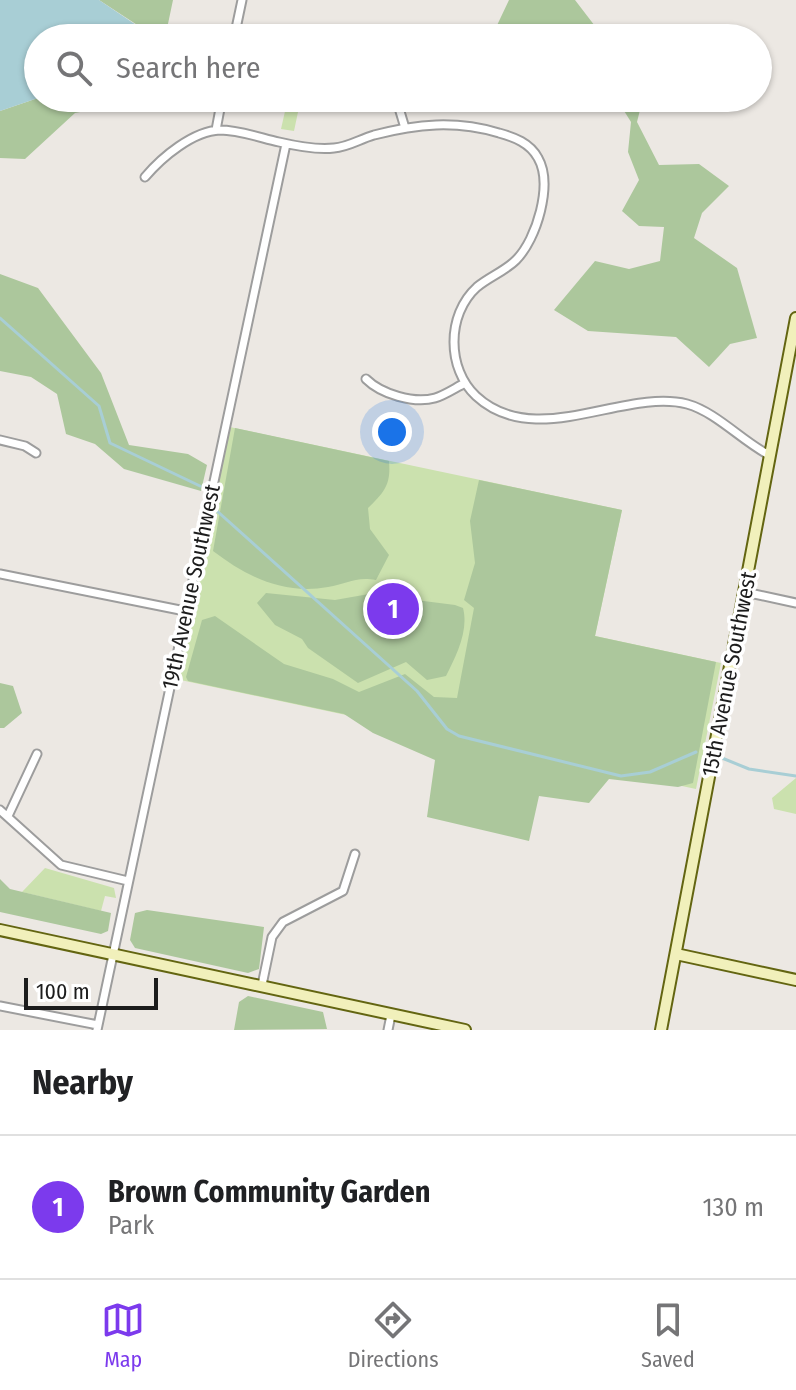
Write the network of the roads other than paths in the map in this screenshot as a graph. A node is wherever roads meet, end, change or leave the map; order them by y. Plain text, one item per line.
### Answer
1 (242, 0) edge
2 (237, 24) edge
3 (219, 112) edge
4 (400, 112) edge
5 (405, 128) junction
6 (216, 130) junction
7 (286, 144) junction
8 (145, 177) dead end
9 (796, 318) edge
10 (366, 379) dead end
11 (465, 383) junction
12 (0, 440) edge
13 (36, 453) dead end
14 (769, 455) junction
15 (0, 574) edge
16 (745, 592) junction
17 (796, 603) edge
18 (185, 611) junction
19 (37, 754) dead end
20 (0, 810) edge
21 (8, 816) junction
22 (355, 854) dead end
23 (128, 881) junction
24 (0, 930) edge
25 (676, 954) junction
26 (112, 955) junction
27 (796, 980) edge
28 (262, 985) junction
29 (0, 1006) edge
30 (391, 1015) junction
31 (97, 1028) edge
32 (388, 1030) edge
33 (465, 1030) edge
34 (661, 1030) edge

1 - 2 street
3 - 6 street
4 - 5 street
5 - 7 street
5 - 11 street
6 - 7 street
6 - 8 street
7 - 18 street, 19th Avenue Southwest
9 - 14 street, 15th Avenue Southwest
10 - 11 street
11 - 14 street
12 - 13 street
14 - 16 street, 15th Avenue Southwest
15 - 18 street
16 - 17 street
16 - 25 street, 15th Avenue Southwest
18 - 23 street, 19th Avenue Southwest
19 - 21 street
20 - 21 street
21 - 23 street
22 - 28 street
23 - 26 street, 19th Avenue Southwest
24 - 26 street
25 - 27 street
25 - 34 street, 15th Avenue Southwest
26 - 28 street
26 - 31 street, 19th Avenue Southwest
28 - 30 street
29 - 31 street
30 - 32 street
30 - 33 street

